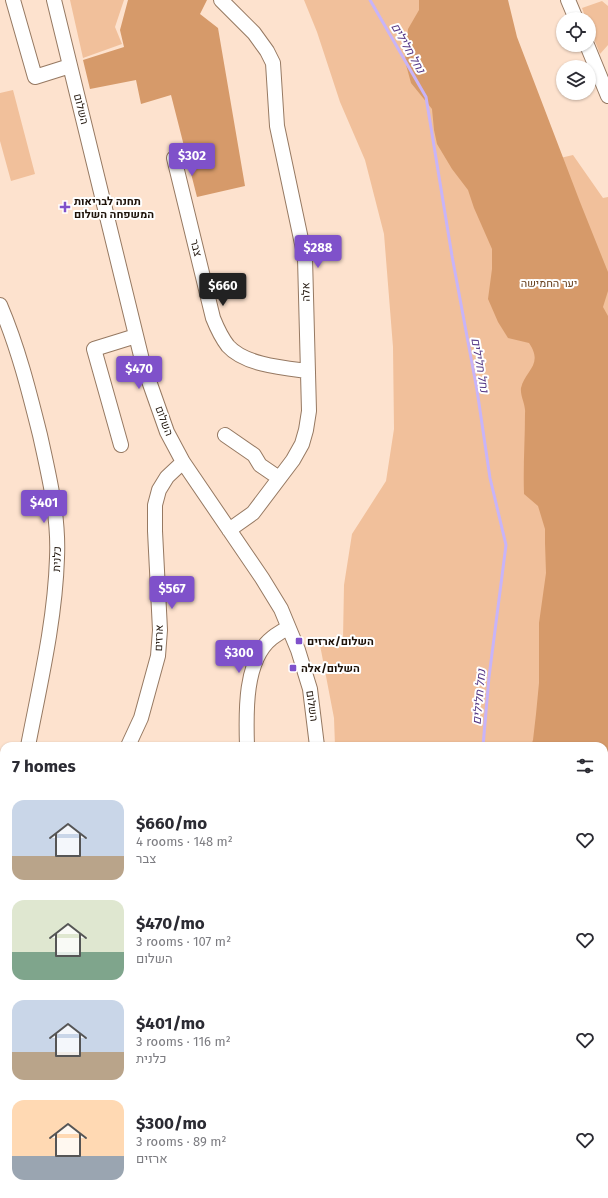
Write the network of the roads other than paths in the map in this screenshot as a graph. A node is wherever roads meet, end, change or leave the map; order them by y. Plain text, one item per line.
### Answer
1 (13, 0) edge
2 (54, 0) edge
3 (221, 0) edge
4 (568, 0) edge
5 (573, 12) edge
6 (590, 52) edge
7 (70, 66) junction
8 (608, 96) edge
9 (174, 158) dead end
10 (0, 305) edge
11 (136, 336) junction
12 (308, 371) junction
13 (225, 436) dead end
14 (121, 445) dead end
15 (183, 462) junction
16 (279, 478) junction
17 (229, 530) junction
18 (288, 627) junction
19 (29, 742) edge
20 (130, 742) edge
21 (247, 742) edge
22 (317, 742) edge

1 - 7 street
2 - 7 street, השלום
3 - 12 street, אלה
4 - 5 street
6 - 8 street
7 - 11 street, השלום
9 - 12 street, צבר
10 - 19 street, כלנית
11 - 14 street
11 - 15 street, השלום
12 - 16 street, אלה
13 - 16 street
15 - 17 street, השלום
15 - 20 street, ארזים
16 - 17 street, אלה
17 - 18 street, השלום
18 - 21 street
18 - 22 street, השלום

